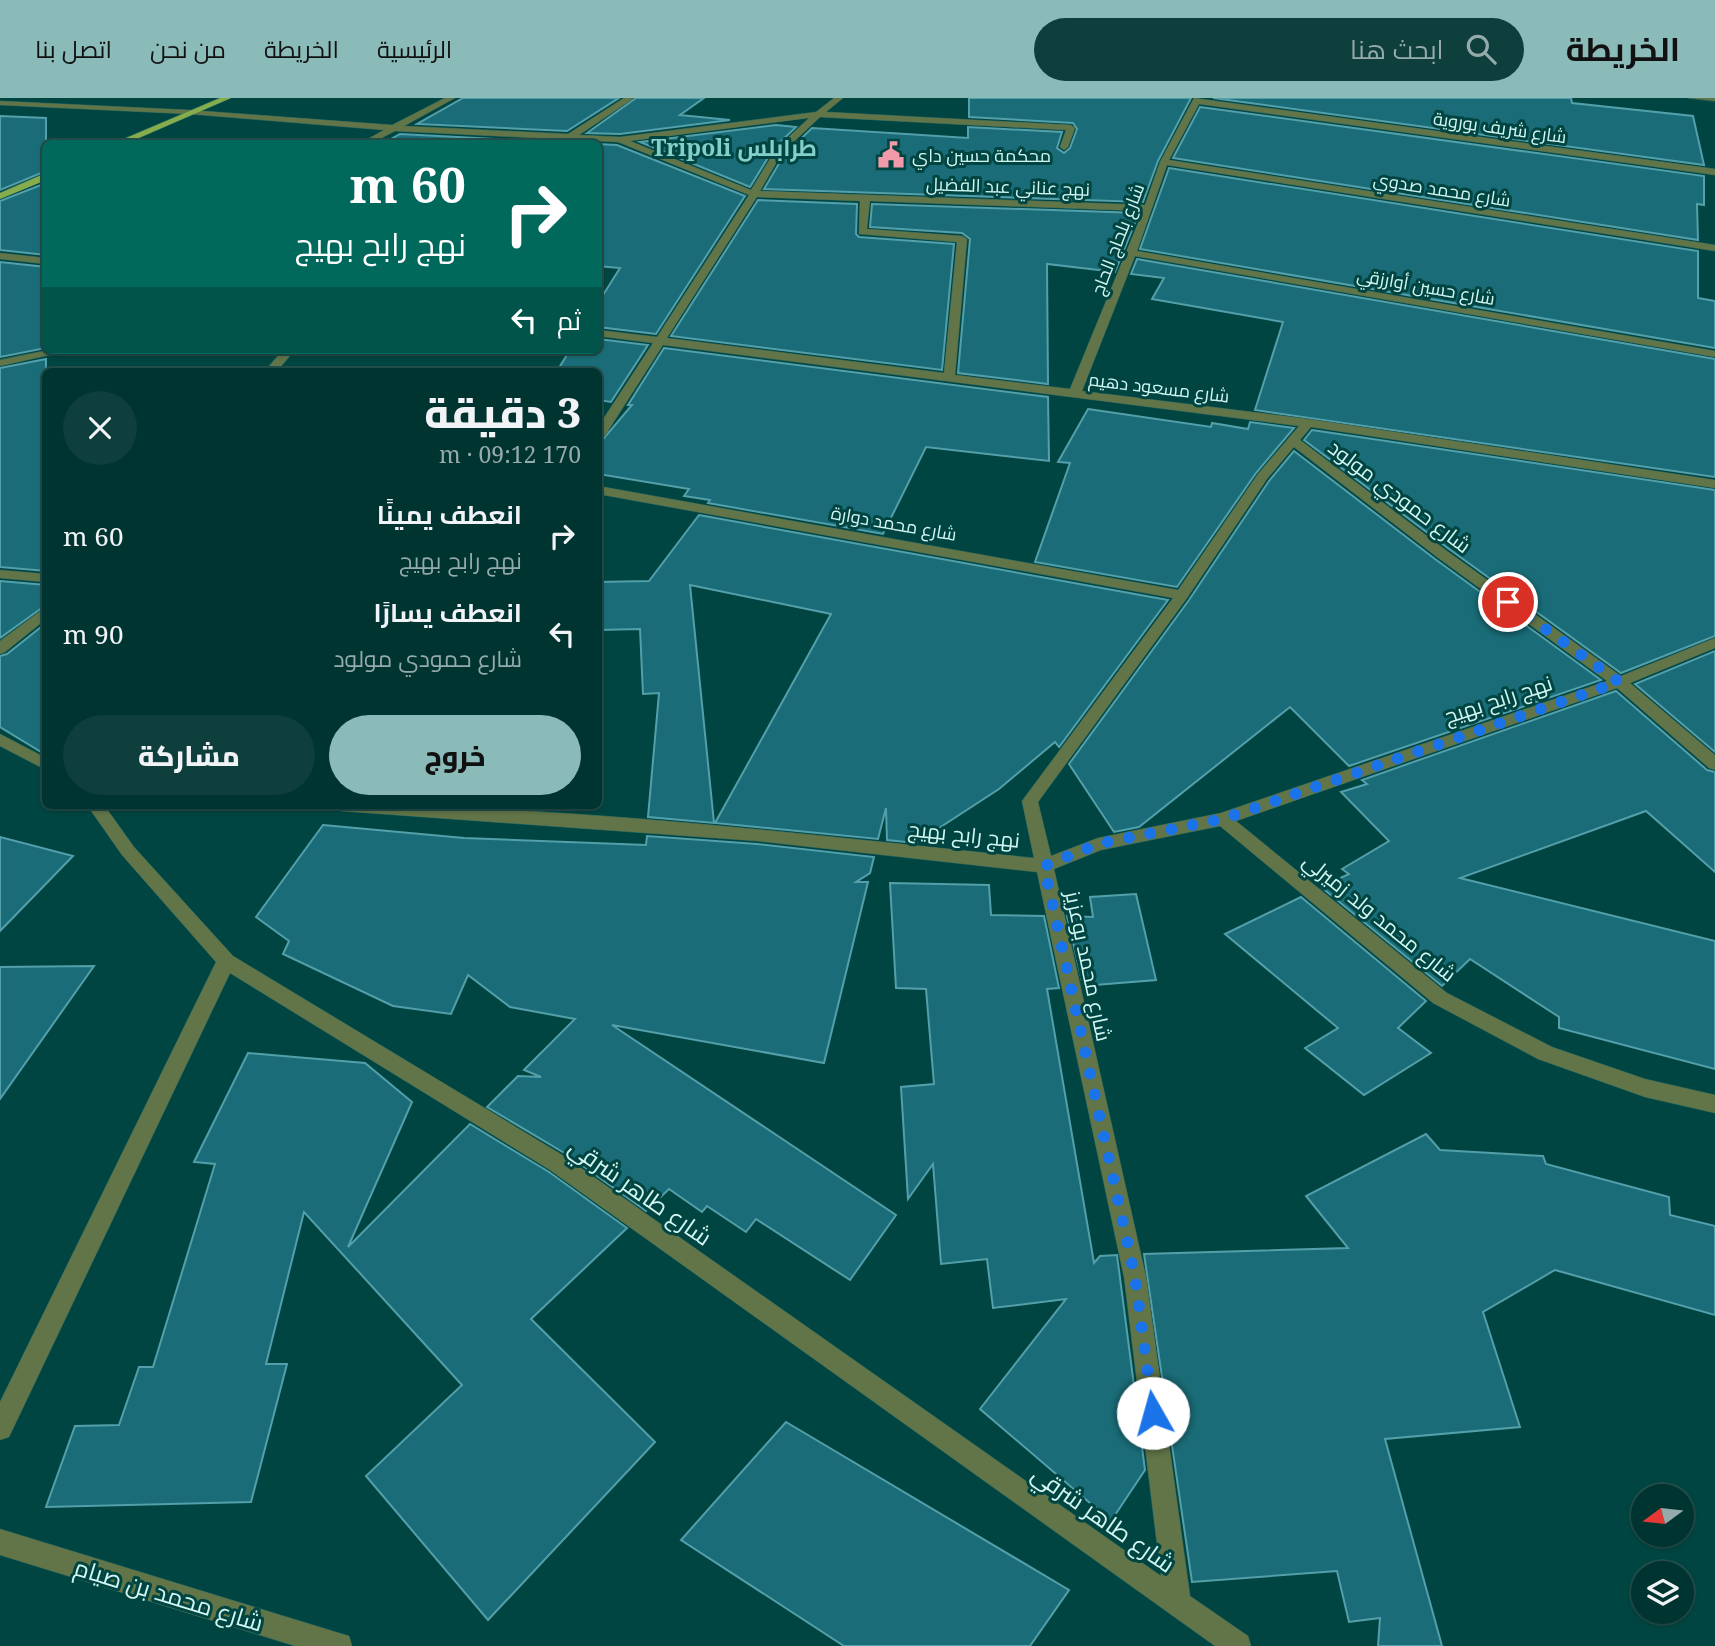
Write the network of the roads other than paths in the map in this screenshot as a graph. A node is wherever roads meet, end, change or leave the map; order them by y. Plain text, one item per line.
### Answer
1 (227, 98) edge
2 (451, 98) edge
3 (630, 98) edge
4 (838, 98) edge
5 (1692, 98) edge
6 (1197, 99) edge
7 (1715, 99) edge
8 (0, 103) edge
9 (189, 112) junction
10 (817, 114) junction
11 (392, 128) junction
12 (573, 135) junction
13 (619, 139) junction
14 (125, 140) edge
15 (370, 140) edge
16 (566, 140) edge
17 (1064, 147) dead end
18 (1164, 162) junction
19 (1715, 172) edge
20 (42, 178) edge
21 (754, 194) junction
22 (0, 196) edge
23 (865, 200) junction
24 (1149, 208) junction
25 (1715, 248) edge
26 (1132, 253) junction
27 (0, 256) edge
28 (42, 261) edge
29 (602, 333) edge
30 (661, 341) junction
31 (46, 354) edge
32 (286, 354) edge
33 (1715, 354) edge
34 (0, 363) edge
35 (274, 368) edge
36 (949, 376) junction
37 (1074, 395) junction
38 (1308, 423) junction
39 (602, 432) edge
40 (1293, 440) junction
41 (1715, 484) edge
42 (602, 491) edge
43 (0, 574) edge
44 (42, 578) edge
45 (1182, 595) junction
46 (42, 614) edge
47 (1715, 643) edge
48 (0, 649) edge
49 (1619, 682) junction
50 (0, 739) edge
51 (42, 763) edge
52 (1715, 764) edge
53 (98, 809) edge
54 (396, 809) edge
55 (1223, 819) junction
56 (1044, 866) junction
57 (226, 961) junction
58 (1715, 1104) edge
59 (0, 1428) edge
60 (0, 1542) edge
61 (1178, 1603) junction
62 (339, 1646) edge
63 (1238, 1646) edge

1 - 9 main road
2 - 11 street
3 - 12 street
4 - 10 street
5 - 7 street
6 - 18 street, شارع بلحاج الحاج
6 - 19 street, شارع شريف بوروية
8 - 9 street, نهج عناني عبد الفضيل
9 - 11 street, نهج عناني عبد الفضيل
9 - 14 main road
10 - 13 street
10 - 17 street
10 - 21 street
11 - 12 street, نهج عناني عبد الفضيل
11 - 15 street
12 - 13 street, نهج عناني عبد الفضيل
12 - 16 street
13 - 21 street, نهج عناني عبد الفضيل
18 - 24 street, شارع بلحاج الحاج
18 - 25 street, شارع محمد صدوي
20 - 22 main road
21 - 23 street, نهج عناني عبد الفضيل
21 - 30 street
23 - 24 street, نهج عناني عبد الفضيل
23 - 36 street
24 - 26 street, شارع بلحاج الحاج
26 - 33 street, شارع حسين أوارزقي
26 - 37 street, شارع بلحاج الحاج
27 - 28 street
29 - 30 street, شارع مسعود دهيم
30 - 36 street, شارع مسعود دهيم
30 - 39 street
31 - 34 street
32 - 35 street
36 - 37 street, شارع مسعود دهيم
37 - 38 street, شارع مسعود دهيم
38 - 40 street, شارع محمد بوعزيز
38 - 41 street, شارع مسعود دهيم
40 - 45 street, شارع محمد بوعزيز
40 - 49 street, شارع حمودي مولود
42 - 45 street, شارع محمد دوارة
43 - 44 street
45 - 56 street, شارع محمد بوعزيز
46 - 48 street
47 - 49 street, نهج رابح بهيج
49 - 52 street, شارع حمودي مولود
49 - 55 street, نهج رابح بهيج
50 - 51 street
53 - 57 street, شارع طاهر شرقي
54 - 56 street, نهج رابح بهيج
55 - 56 street, نهج رابح بهيج
55 - 58 street, شارع محمد ولد زميرلي
56 - 61 street, شارع محمد بوعزيز
57 - 59 street
57 - 61 street, شارع طاهر شرقي
60 - 62 street, شارع محمد بن صيام
61 - 63 street, شارع طاهر شرقي

